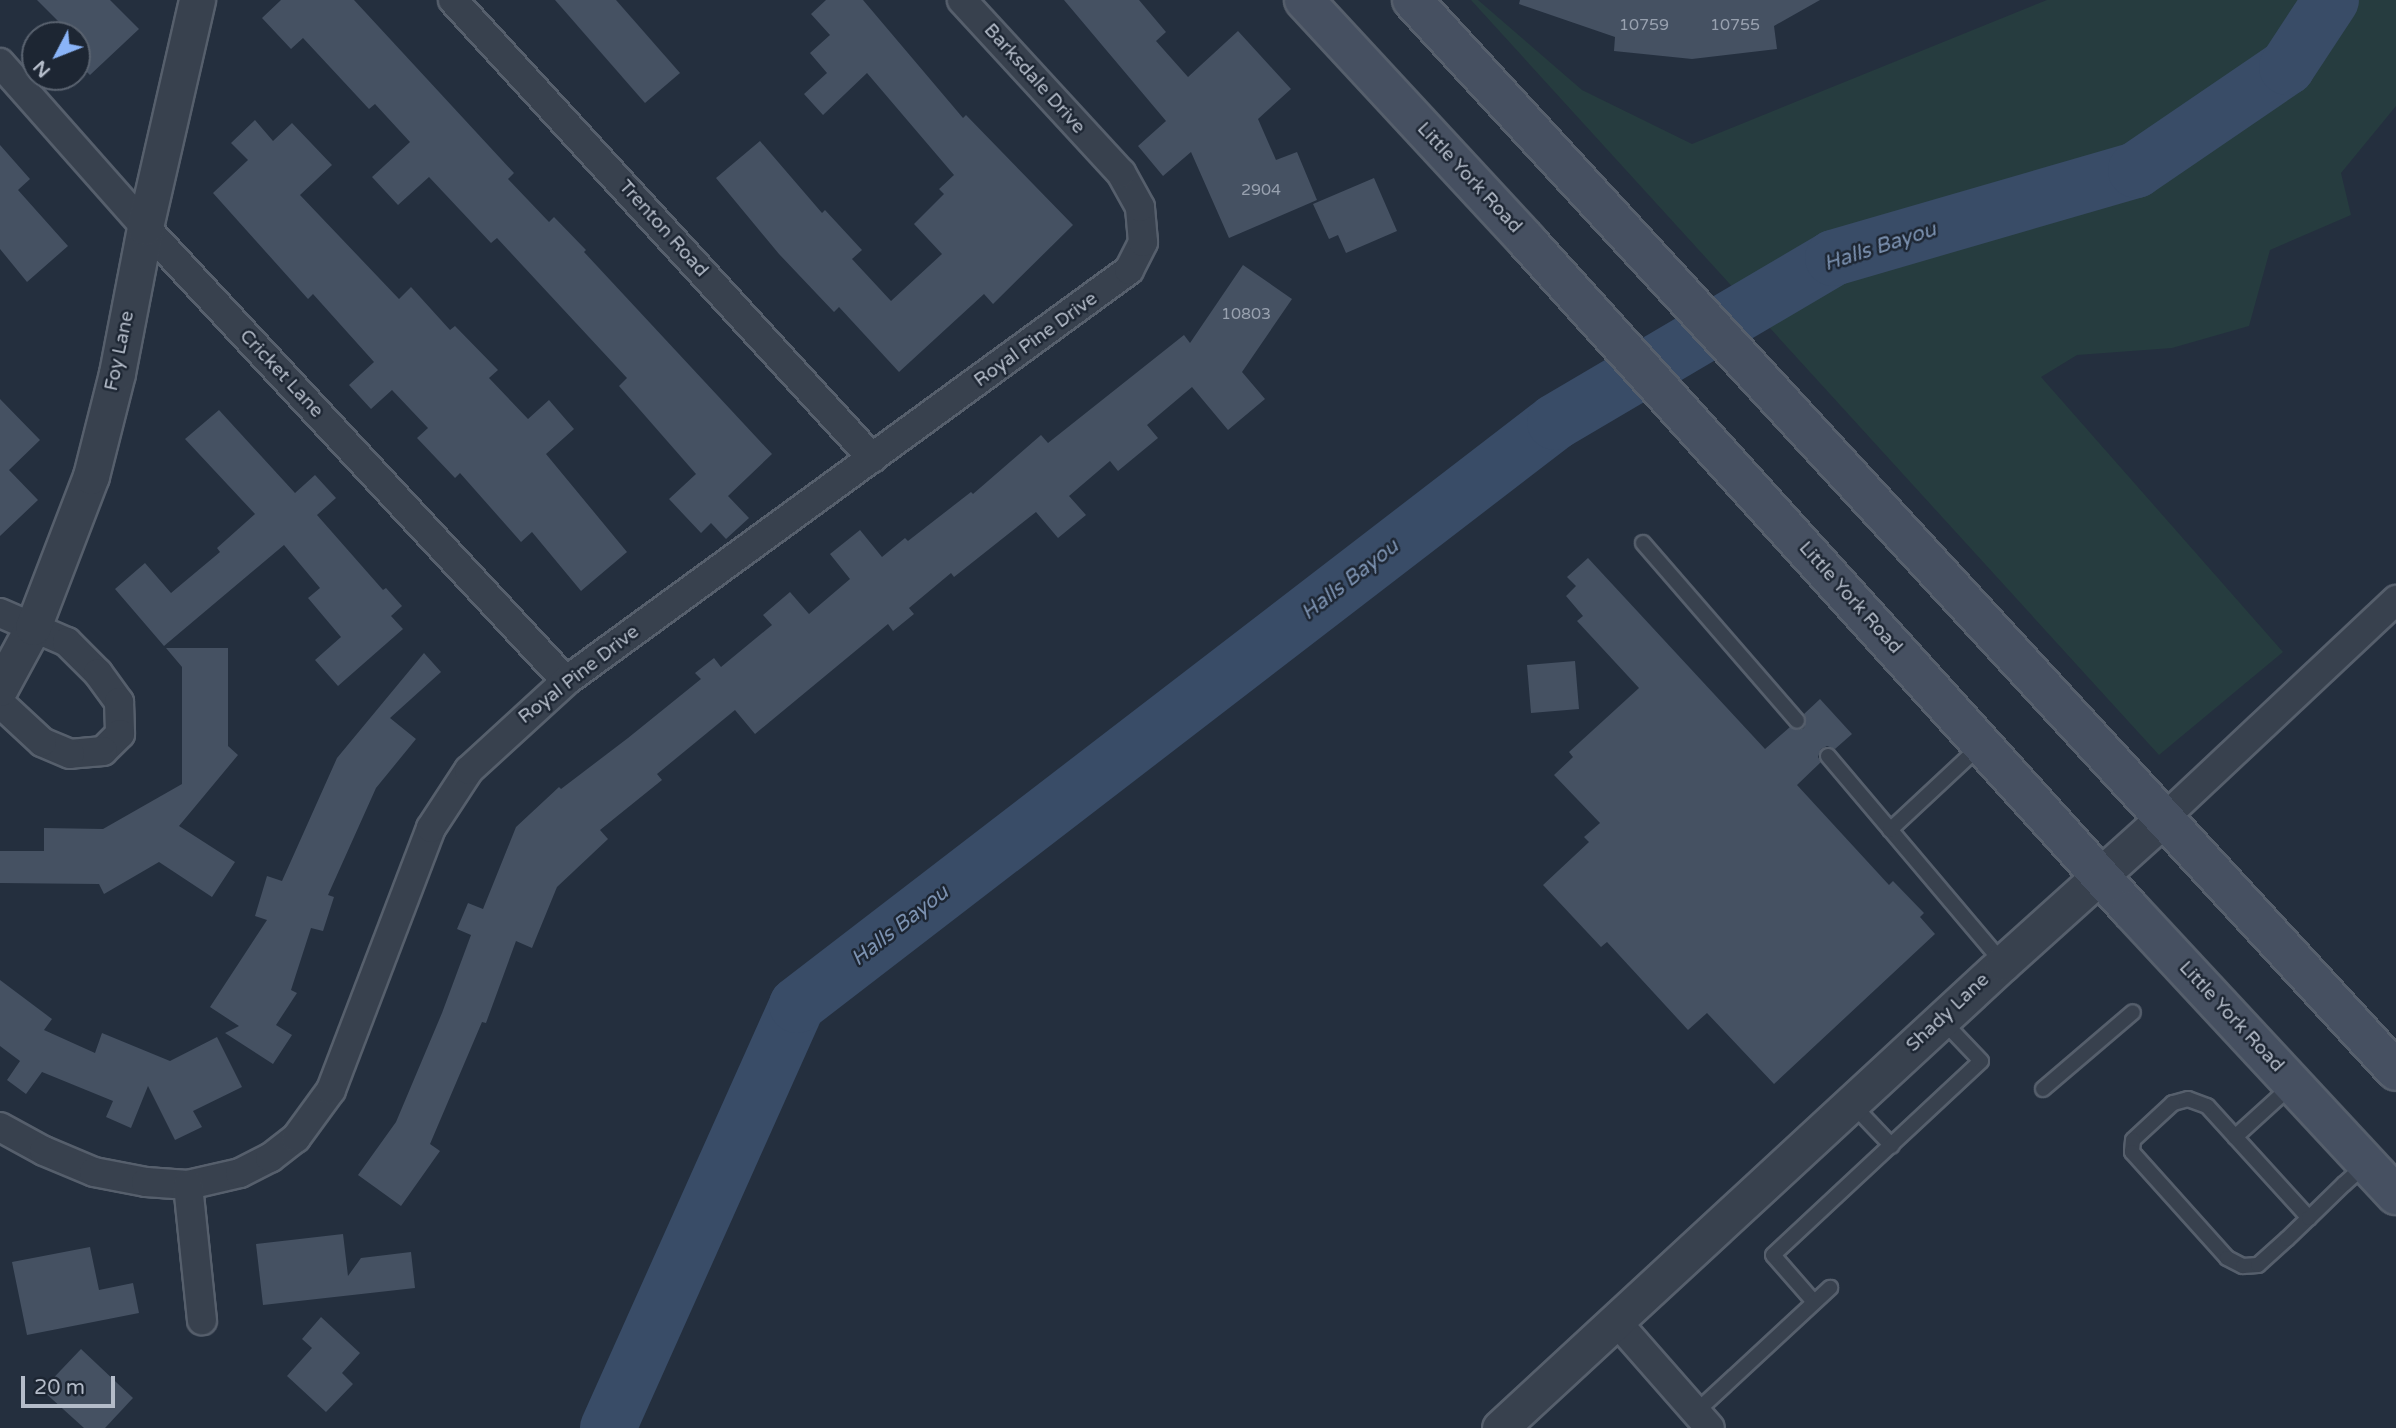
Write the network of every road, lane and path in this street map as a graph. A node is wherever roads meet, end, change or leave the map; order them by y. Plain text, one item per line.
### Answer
1 (197, 0) edge
2 (453, 0) edge
3 (962, 0) edge
4 (1304, 0) edge
5 (1412, 0) edge
6 (0, 64) edge
7 (1107, 158) joint
8 (145, 227) junction
9 (872, 458) junction
10 (1643, 542) dead end
11 (2396, 600) edge
12 (0, 613) edge
13 (33, 627) junction
14 (566, 681) junction
15 (0, 688) edge
16 (0, 703) edge
17 (1797, 721) dead end
18 (1982, 744) junction
19 (1828, 756) dead end
20 (2163, 819) junction
21 (1890, 830) junction
22 (2100, 875) junction
23 (2003, 963) junction
24 (2133, 1012) dead end
25 (1941, 1019) junction
26 (2396, 1071) edge
27 (2294, 1084) junction
28 (2043, 1089) dead end
29 (1851, 1103) junction
30 (0, 1126) edge
31 (2235, 1137) junction
32 (1892, 1146) junction
33 (2367, 1163) junction
34 (188, 1185) junction
35 (2396, 1195) edge
36 (2309, 1218) junction
37 (1830, 1287) dead end
38 (1814, 1302) junction
39 (202, 1320) dead end
40 (1616, 1321) junction
41 (1703, 1420) edge
42 (1500, 1428) edge

1 - 8 street, Foy Lane
2 - 9 street, Trenton Road
3 - 7 street, Barksdale Drive
4 - 18 main road, Little York Road
5 - 20 main road
6 - 8 street, Cricket Lane
7 - 9 street, Royal Pine Drive
8 - 13 street, Foy Lane
8 - 14 street, Cricket Lane
9 - 14 street, Royal Pine Drive
10 - 17 lane
11 - 20 street, Shady Lane
12 - 13 street
13 - 15 street, Foy Lane
13 - 16 street
14 - 34 street, Royal Pine Drive
18 - 21 lane
18 - 22 main road, Little York Road
19 - 21 lane
20 - 22 street, Shady Lane
20 - 26 main road
21 - 23 lane
22 - 23 street, Shady Lane
22 - 27 main road, Little York Road
23 - 25 street, Shady Lane
24 - 28 lane
25 - 29 street, Shady Lane
25 - 32 lane
27 - 31 lane
27 - 33 main road, Little York Road
29 - 32 lane
29 - 40 street, Shady Lane
30 - 34 street, Royal Pine Drive
31 - 36 lane
31 - 36 lane
32 - 38 lane
33 - 35 main road, Little York Road
33 - 36 lane
34 - 39 street
37 - 38 lane
38 - 41 lane
40 - 41 street
40 - 42 street, Shady Lane

